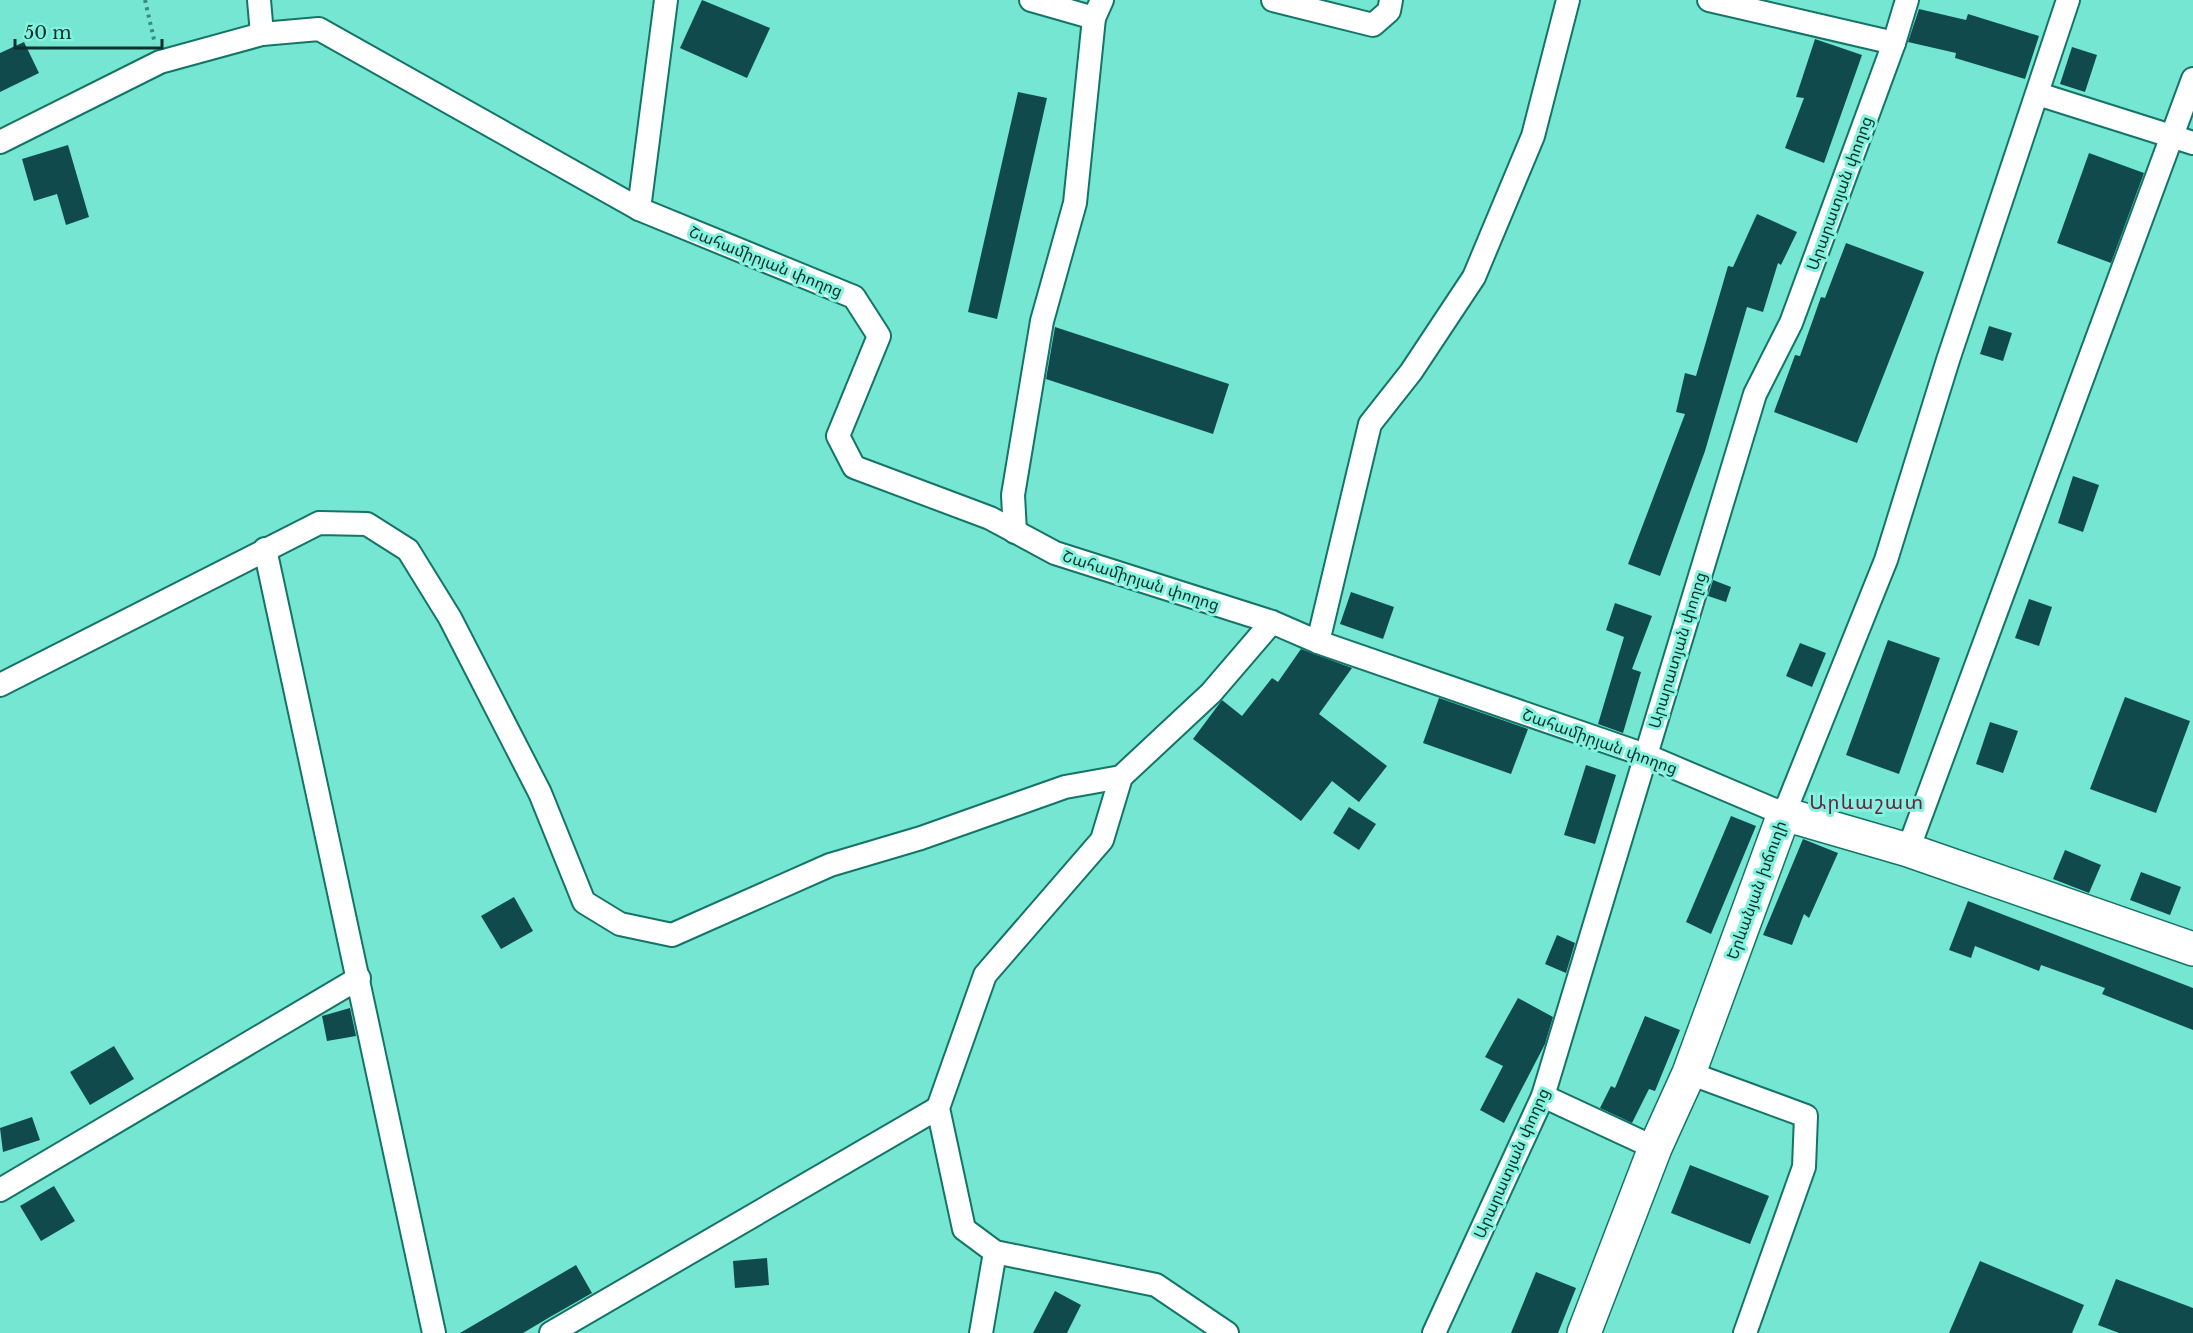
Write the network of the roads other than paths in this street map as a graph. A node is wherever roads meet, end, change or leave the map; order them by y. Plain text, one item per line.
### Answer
1 (259, 0) edge
2 (666, 0) edge
3 (1031, 0) edge
4 (1273, 0) edge
5 (1391, 0) edge
6 (1568, 0) edge
7 (1708, 0) edge
8 (1906, 0) edge
9 (2068, 0) edge
10 (1098, 9) edge
11 (262, 33) junction
12 (1894, 43) junction
13 (2193, 79) edge
14 (2038, 94) junction
15 (2171, 136) junction
16 (0, 142) edge
17 (2193, 143) edge
18 (639, 209) junction
19 (1015, 532) junction
20 (265, 549) junction
21 (1272, 622) junction
22 (1318, 642) junction
23 (0, 685) edge
24 (1645, 755) junction
25 (1121, 777) junction
26 (1784, 814) junction
27 (1908, 850) junction
28 (2193, 949) edge
29 (359, 978) junction
30 (1689, 1073) junction
31 (1543, 1096) junction
32 (938, 1108) junction
33 (1655, 1148) junction
34 (0, 1190) edge
35 (995, 1252) junction
36 (434, 1333) edge
37 (551, 1333) edge
38 (981, 1333) edge
39 (1227, 1333) edge
40 (1434, 1333) edge
41 (1584, 1333) edge
42 (1745, 1333) edge

1 - 11 street
2 - 18 street
3 - 10 street
4 - 5 street
6 - 22 street
7 - 12 street
8 - 12 street, Արարատյան փողոց
9 - 14 street
10 - 19 street
11 - 16 street, Շահամիրյան փողոց
11 - 18 street, Շահամիրյան փողոց
12 - 24 street, Արարատյան փողոց
13 - 15 street
14 - 15 street
14 - 26 street
15 - 17 street
15 - 27 street
18 - 19 street, Շահամիրյան փողոց
19 - 21 street, Շահամիրյան փողոց
20 - 23 street
20 - 25 street
20 - 29 street
21 - 22 street, Շահամիրյան փողոց
21 - 25 street
22 - 24 street, Շահամիրյան փողոց
24 - 26 street, Շահամիրյան փողոց
24 - 31 street, Արարատյան փողոց
25 - 32 street
26 - 27 main road, Երևանյան խճուղի
26 - 30 main road, Երևանյան խճուղի
27 - 28 main road, Երևանյան խճուղի
29 - 34 street
29 - 36 street
30 - 33 main road, Երևանյան խճուղի
30 - 42 street
31 - 33 street
31 - 40 street, Արարատյան փողոց
32 - 35 street
32 - 37 street
33 - 41 main road, Երևանյան խճուղի
35 - 38 street
35 - 39 street

